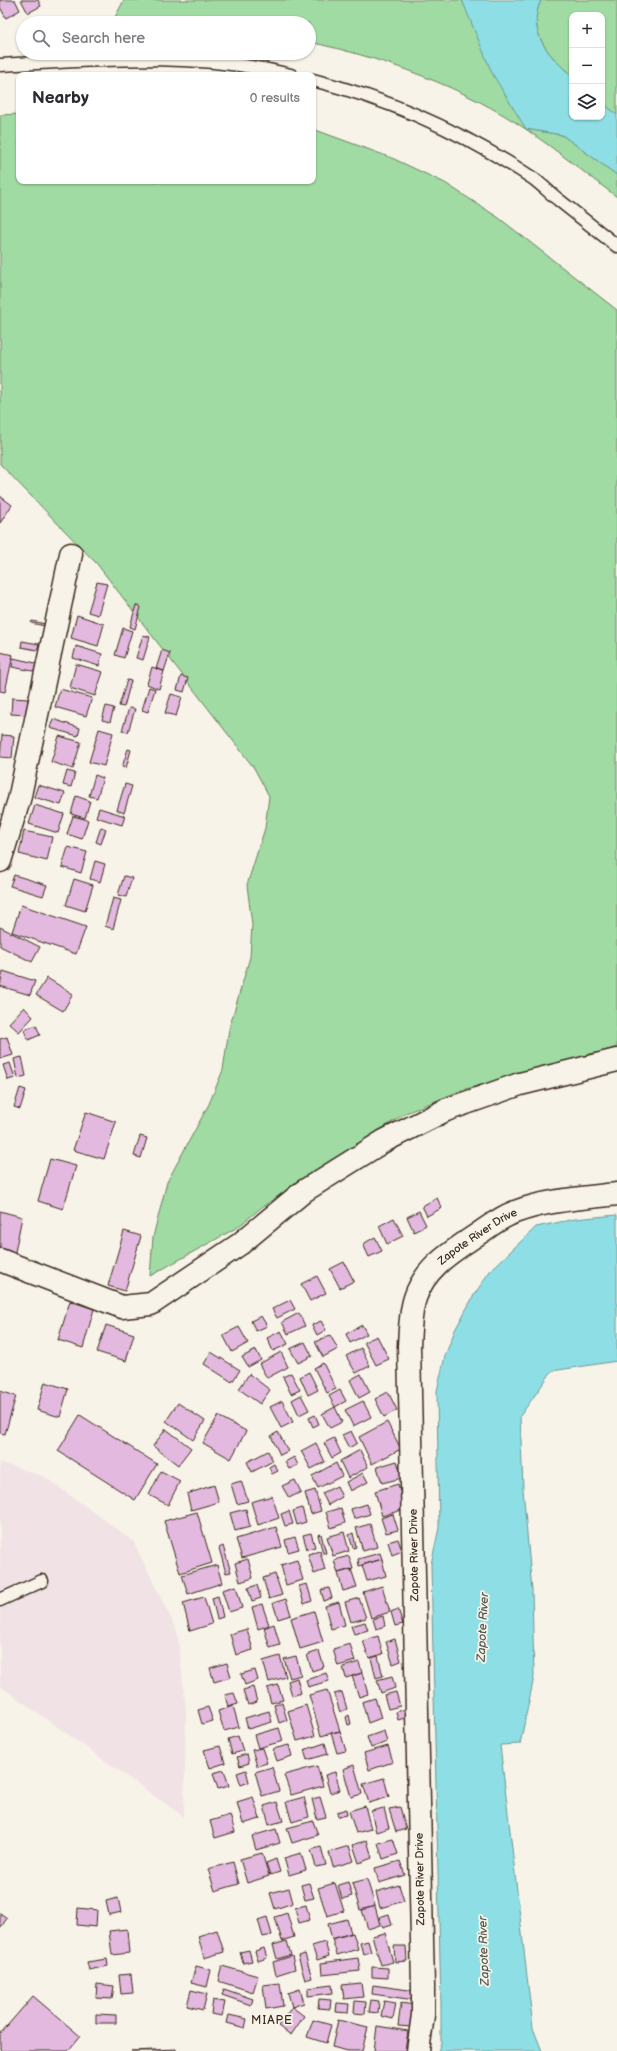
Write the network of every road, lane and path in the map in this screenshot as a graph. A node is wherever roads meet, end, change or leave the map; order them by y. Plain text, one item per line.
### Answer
1 (113, 60) edge
2 (182, 60) edge
3 (0, 65) edge
4 (275, 72) edge
5 (316, 81) edge
6 (617, 246) edge
7 (71, 554) dead end
8 (0, 861) edge
9 (617, 1060) edge
10 (617, 1194) edge
11 (0, 1260) edge
12 (42, 1581) dead end
13 (0, 1600) edge
14 (418, 2051) edge

1 - 3 lane
2 - 4 lane
5 - 6 lane
7 - 8 street
9 - 11 street
10 - 14 street, Zapote River Drive
12 - 13 lane

